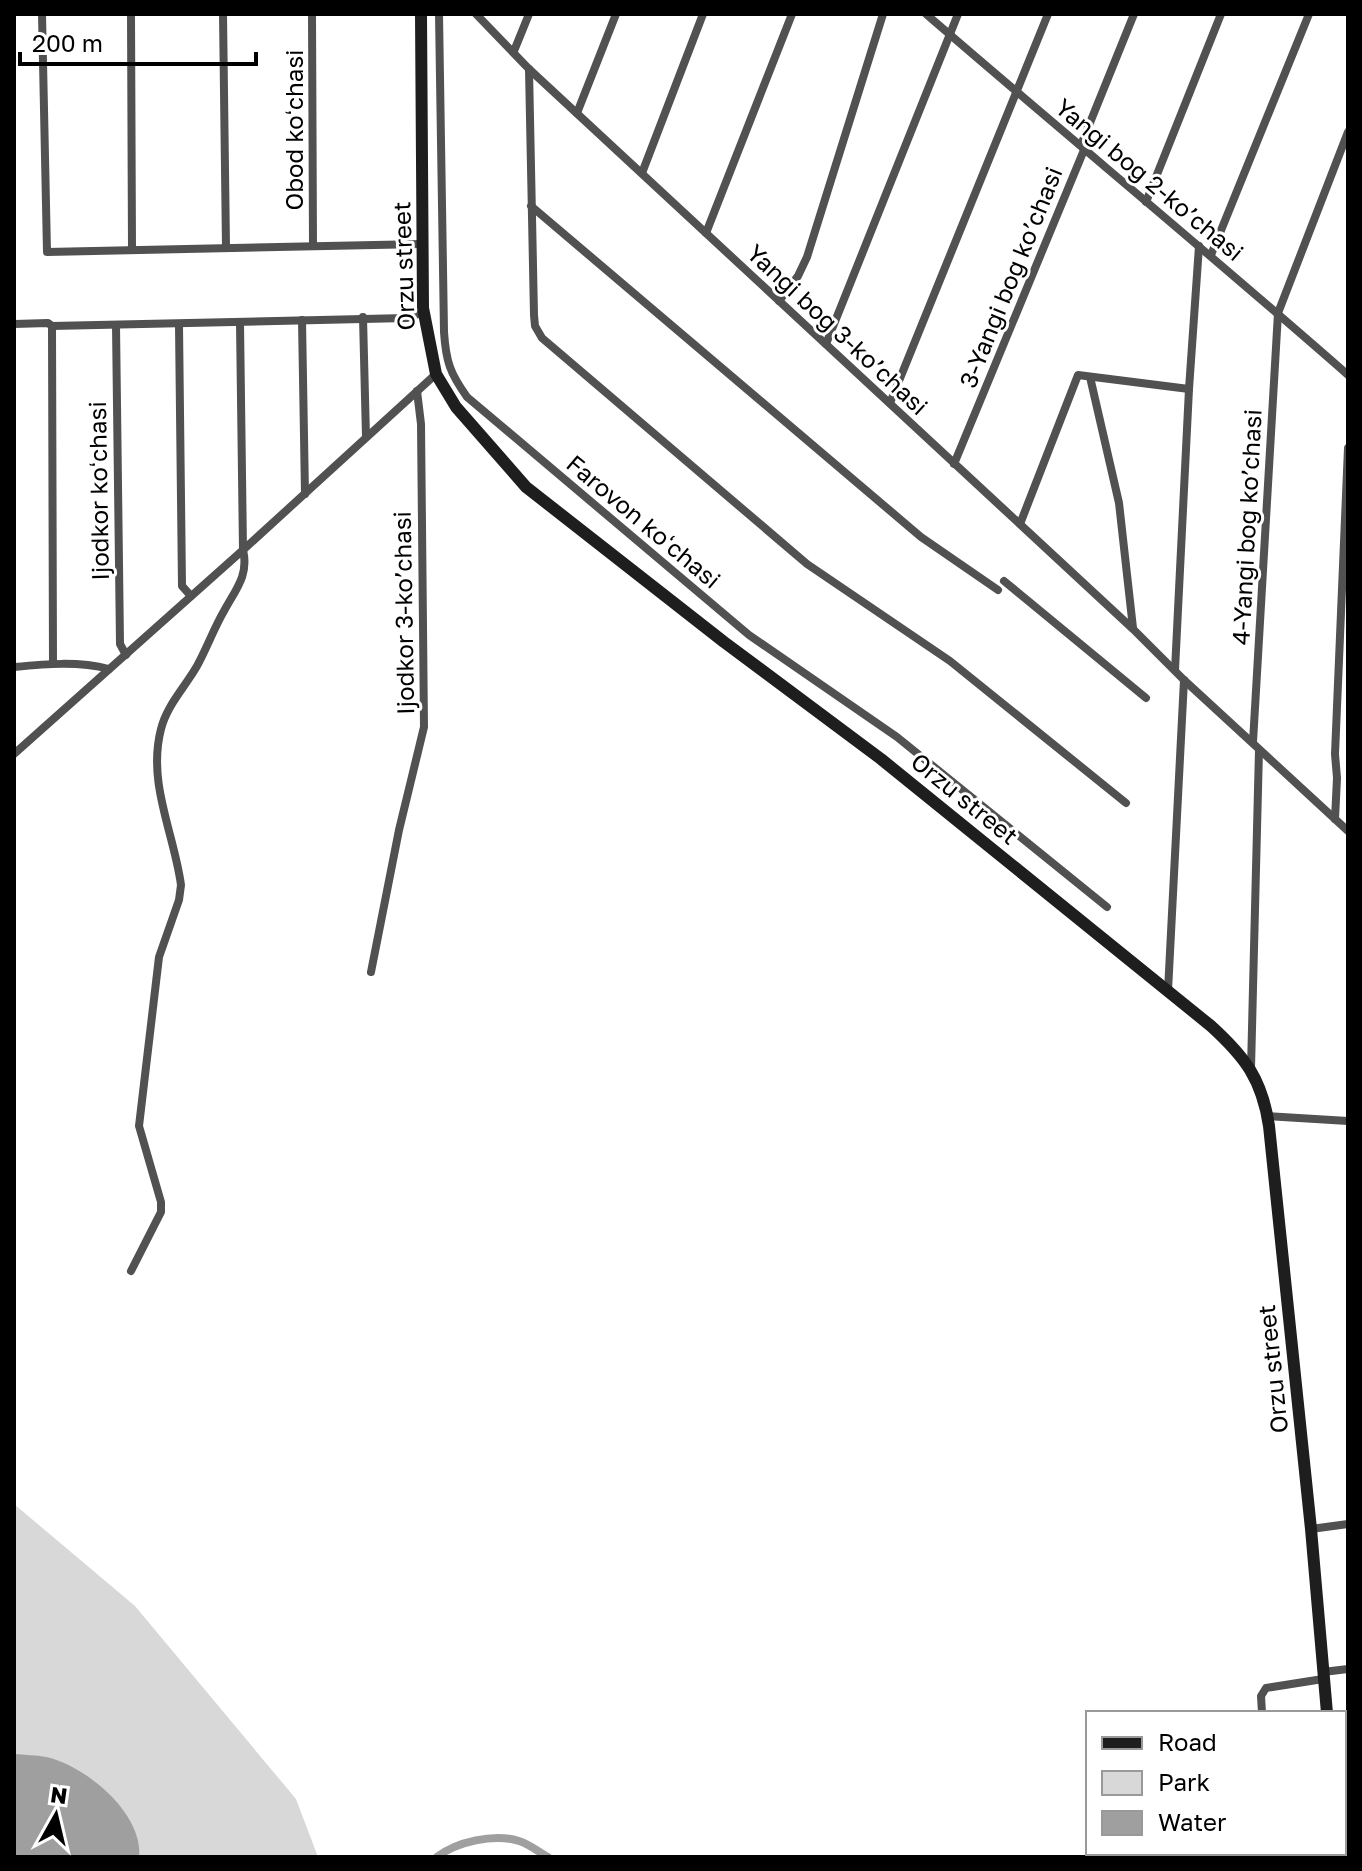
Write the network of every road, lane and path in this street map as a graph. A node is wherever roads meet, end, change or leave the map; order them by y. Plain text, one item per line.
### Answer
1 (42, 14) edge
2 (131, 14) edge
3 (223, 14) edge
4 (312, 14) edge
5 (421, 14) edge
6 (439, 14) edge
7 (476, 14) edge
8 (529, 14) edge
9 (616, 14) edge
10 (703, 14) edge
11 (792, 14) edge
12 (883, 14) edge
13 (926, 14) edge
14 (958, 14) edge
15 (1048, 14) edge
16 (1134, 14) edge
17 (1221, 14) edge
18 (1309, 14) edge
19 (950, 35) junction
20 (514, 51) junction
21 (529, 69) junction
22 (1016, 92) junction
23 (577, 113) junction
24 (1348, 132) edge
25 (1084, 150) junction
26 (642, 173) junction
27 (1146, 202) junction
28 (531, 206) junction
29 (706, 233) junction
30 (423, 244) junction
31 (313, 246) junction
32 (1199, 246) junction
33 (226, 247) junction
34 (132, 249) junction
35 (1211, 255) junction
36 (779, 301) junction
37 (424, 312) junction
38 (1278, 313) junction
39 (363, 317) junction
40 (302, 320) junction
41 (240, 323) junction
42 (14, 324) edge
43 (116, 325) junction
44 (179, 325) junction
45 (52, 326) junction
46 (826, 344) junction
47 (436, 374) junction
48 (1348, 375) edge
49 (1090, 377) junction
50 (1189, 389) junction
51 (417, 391) junction
52 (890, 403) junction
53 (366, 437) junction
54 (1348, 448) edge
55 (954, 464) junction
56 (1347, 473) edge
57 (305, 494) junction
58 (1020, 524) junction
59 (1346, 548) edge
60 (243, 550) junction
61 (1004, 581) dead end
62 (998, 590) dead end
63 (191, 596) junction
64 (1345, 620) edge
65 (1133, 629) junction
66 (126, 655) junction
67 (53, 663) junction
68 (14, 667) edge
69 (109, 669) junction
70 (1175, 670) junction
71 (1184, 680) junction
72 (1146, 698) dead end
73 (1348, 699) edge
74 (1337, 700) junction
75 (1256, 746) junction
76 (14, 754) edge
77 (1348, 777) edge
78 (1337, 778) junction
79 (1126, 803) dead end
80 (1335, 819) junction
81 (1348, 831) edge
82 (1107, 907) dead end
83 (371, 972) dead end
84 (1168, 991) junction
85 (1251, 1068) junction
86 (1267, 1116) junction
87 (1348, 1121) edge
88 (131, 1271) dead end
89 (1348, 1524) edge
90 (1311, 1529) junction
91 (1348, 1669) edge
92 (1323, 1676) junction
93 (1262, 1711) edge
94 (1327, 1711) edge

1 - 34 street, Obod koʻchasi
2 - 34 street
3 - 33 street
4 - 31 street, Obod koʻchasi
5 - 30 main road, Orzu street
6 - 82 street, Farovon koʻchasi
7 - 20 street, Yangi bog 3-koʼchasi
8 - 20 street
9 - 23 street
10 - 26 street
11 - 29 street
12 - 36 street
13 - 19 street, Yangi bog 2-koʼchasi
14 - 19 street
15 - 22 street
16 - 25 street, 3-Yangi bog koʼchasi
17 - 27 street
18 - 35 street
19 - 22 street, Yangi bog 2-koʼchasi
19 - 46 street
20 - 21 street, Yangi bog 3-koʼchasi
21 - 23 street, Yangi bog 3-koʼchasi
21 - 28 street
22 - 25 street, Yangi bog 2-koʼchasi
22 - 52 street
23 - 26 street, Yangi bog 3-koʼchasi
24 - 38 street, 4-Yangi bog koʼchasi
25 - 27 street, Yangi bog 2-koʼchasi
25 - 55 street, 3-Yangi bog koʼchasi
26 - 29 street, Yangi bog 3-koʼchasi
27 - 32 street, Yangi bog 2-koʼchasi
28 - 62 street
28 - 79 street
29 - 36 street, Yangi bog 3-koʼchasi
30 - 31 street, Obod koʻchasi
30 - 37 main road, Orzu street
31 - 33 street, Obod koʻchasi
32 - 35 street, Yangi bog 2-koʼchasi
32 - 50 street
33 - 34 street, Obod koʻchasi
35 - 38 street, Yangi bog 2-koʼchasi
36 - 46 street, Yangi bog 3-koʼchasi
37 - 39 street
37 - 47 main road, Orzu street
38 - 48 street, Yangi bog 2-koʼchasi
38 - 75 street, 4-Yangi bog koʼchasi
39 - 40 street
39 - 53 street
40 - 41 street
40 - 57 street
41 - 44 street
41 - 60 street
42 - 45 street
43 - 44 street
43 - 45 street
43 - 66 street, Ijodkor koʻchasi
44 - 63 street
45 - 67 street, Ijodkor koʻchasi
46 - 52 street, Yangi bog 3-koʼchasi
47 - 51 street
47 - 84 main road, Orzu street
49 - 50 street
49 - 58 street
49 - 65 street
50 - 70 street
51 - 53 street
51 - 83 street, Ijodkor 3-koʼchasi
52 - 55 street, Yangi bog 3-koʼchasi
53 - 57 street
54 - 56 street
55 - 58 street, Yangi bog 3-koʼchasi
56 - 59 street
57 - 60 street
58 - 65 street, Yangi bog 3-koʼchasi
59 - 64 street
60 - 63 street
60 - 88 street
61 - 72 street
63 - 66 street
64 - 74 street
65 - 70 street, Yangi bog 3-koʼchasi
66 - 69 street
67 - 68 street
67 - 69 street
69 - 76 street
70 - 71 street, Yangi bog 3-koʼchasi
71 - 75 street, Yangi bog 3-koʼchasi
71 - 84 street
73 - 74 street
74 - 78 street
75 - 80 street, Yangi bog 3-koʼchasi
75 - 85 street, 4-Yangi bog koʼchasi
77 - 78 street
78 - 80 street
80 - 81 street, Yangi bog 3-koʼchasi
84 - 85 main road, Orzu street
85 - 86 main road, Orzu street
86 - 87 street
86 - 90 main road, Orzu street
89 - 90 street
90 - 92 main road, Orzu street
91 - 92 street
92 - 93 street
92 - 94 main road, Orzu street

